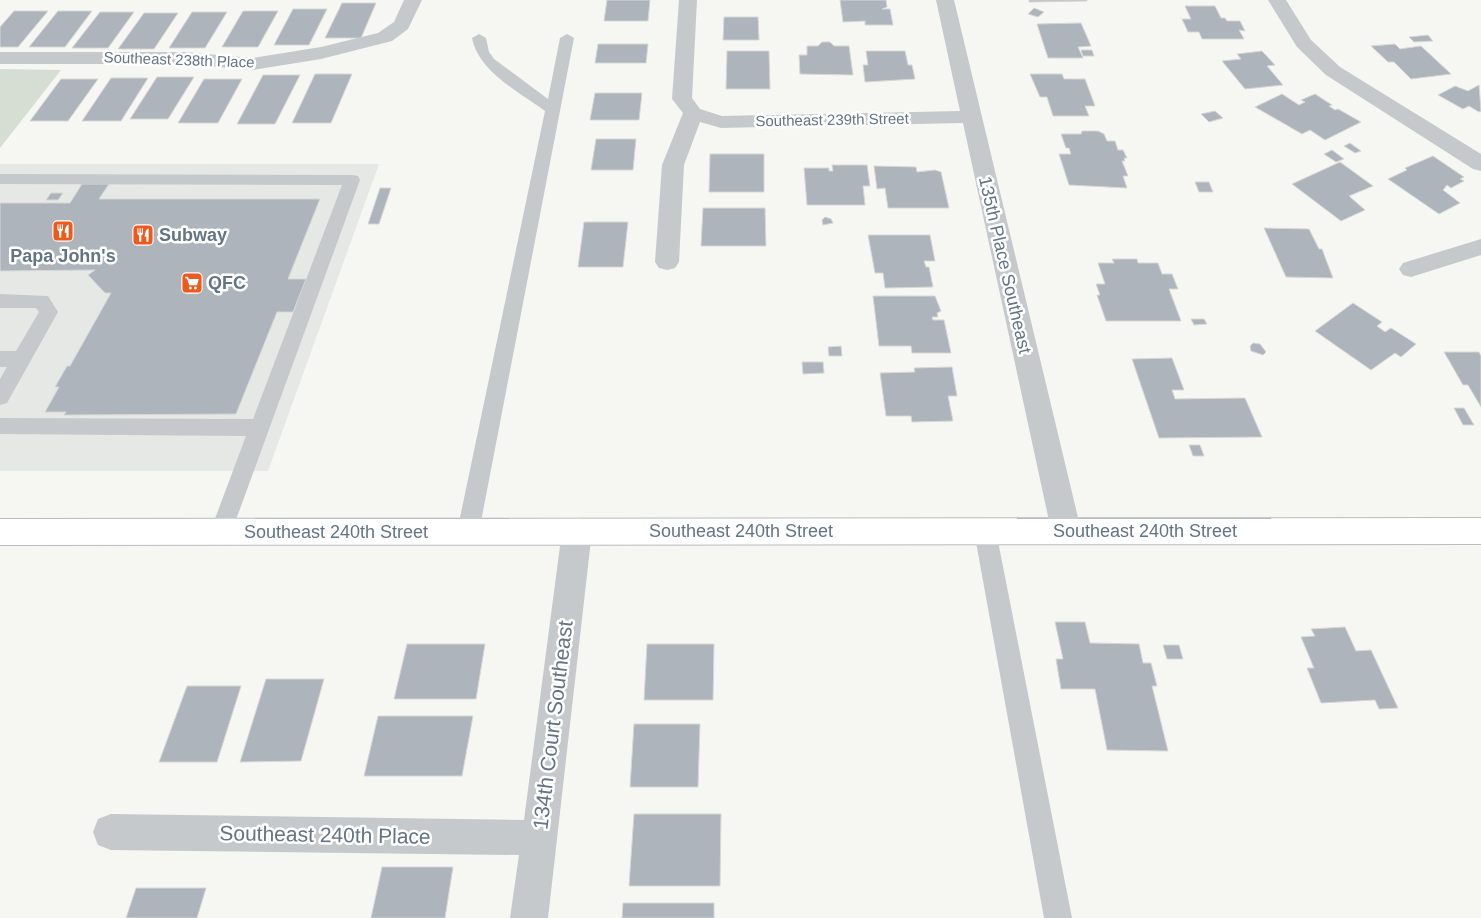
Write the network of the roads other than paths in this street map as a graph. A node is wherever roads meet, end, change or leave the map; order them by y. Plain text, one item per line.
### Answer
1 (413, 0) edge
2 (688, 0) edge
3 (946, 0) edge
4 (1277, 0) edge
5 (480, 38) dead end
6 (567, 38) dead end
7 (0, 58) edge
8 (553, 110) junction
9 (693, 113) junction
10 (972, 118) junction
11 (1481, 164) edge
12 (0, 179) edge
13 (1481, 247) edge
14 (666, 262) dead end
15 (1411, 269) dead end
16 (0, 301) edge
17 (0, 359) edge
18 (22, 359) junction
19 (0, 397) edge
20 (0, 426) edge
21 (260, 428) junction
22 (1066, 530) junction
23 (577, 531) junction
24 (985, 531) junction
25 (1481, 531) edge
26 (0, 532) edge
27 (221, 532) junction
28 (468, 532) junction
29 (111, 832) dead end
30 (539, 838) junction
31 (529, 918) edge
32 (1058, 918) edge

1 - 7 street, Southeast 238th Place
2 - 9 street
3 - 10 street, 135th Place Southeast
4 - 11 street
5 - 8 lane
6 - 8 lane
8 - 28 lane
9 - 10 street, Southeast 239th Street
9 - 14 street
10 - 22 street, 135th Place Southeast
12 - 21 lane
13 - 15 street
16 - 18 lane
17 - 18 lane
18 - 19 lane
20 - 21 lane
21 - 27 lane
22 - 24 main road, Southeast 240th Street
22 - 25 main road, Southeast 240th Street
23 - 24 main road, Southeast 240th Street
23 - 28 main road, Southeast 240th Street
23 - 30 street, 134th Court Southeast
24 - 32 lane
26 - 27 main road, Southeast 240th Street
27 - 28 main road, Southeast 240th Street
29 - 30 street, Southeast 240th Place
30 - 31 street, 134th Court Southeast

